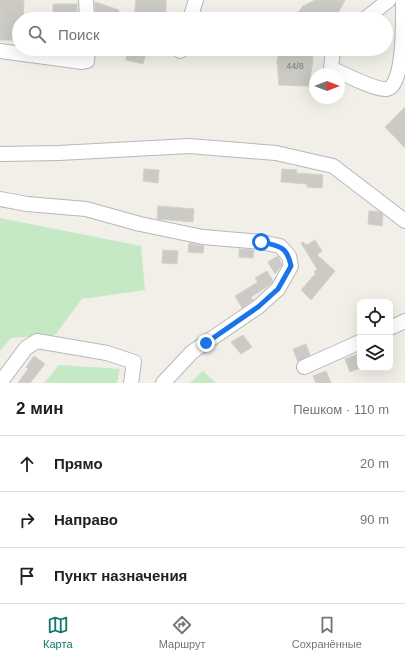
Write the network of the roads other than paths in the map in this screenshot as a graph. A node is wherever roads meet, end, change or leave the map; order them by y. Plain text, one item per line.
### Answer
1 (86, 0) edge
2 (196, 0) edge
3 (389, 0) edge
4 (403, 0) edge
5 (87, 12) edge
6 (192, 12) edge
7 (374, 12) edge
8 (0, 51) edge
9 (12, 53) edge
10 (37, 56) edge
11 (87, 56) edge
12 (332, 56) edge
13 (0, 154) edge
14 (0, 199) edge
15 (405, 221) edge
16 (405, 321) edge
17 (393, 327) edge
18 (357, 343) edge
19 (304, 367) dead end
20 (0, 383) edge
21 (131, 383) edge
22 (163, 383) edge

1 - 5 street
2 - 6 street
3 - 7 street
4 - 12 street
8 - 9 street
10 - 11 street
13 - 15 street
14 - 22 street
16 - 17 street
18 - 19 street
20 - 21 street

